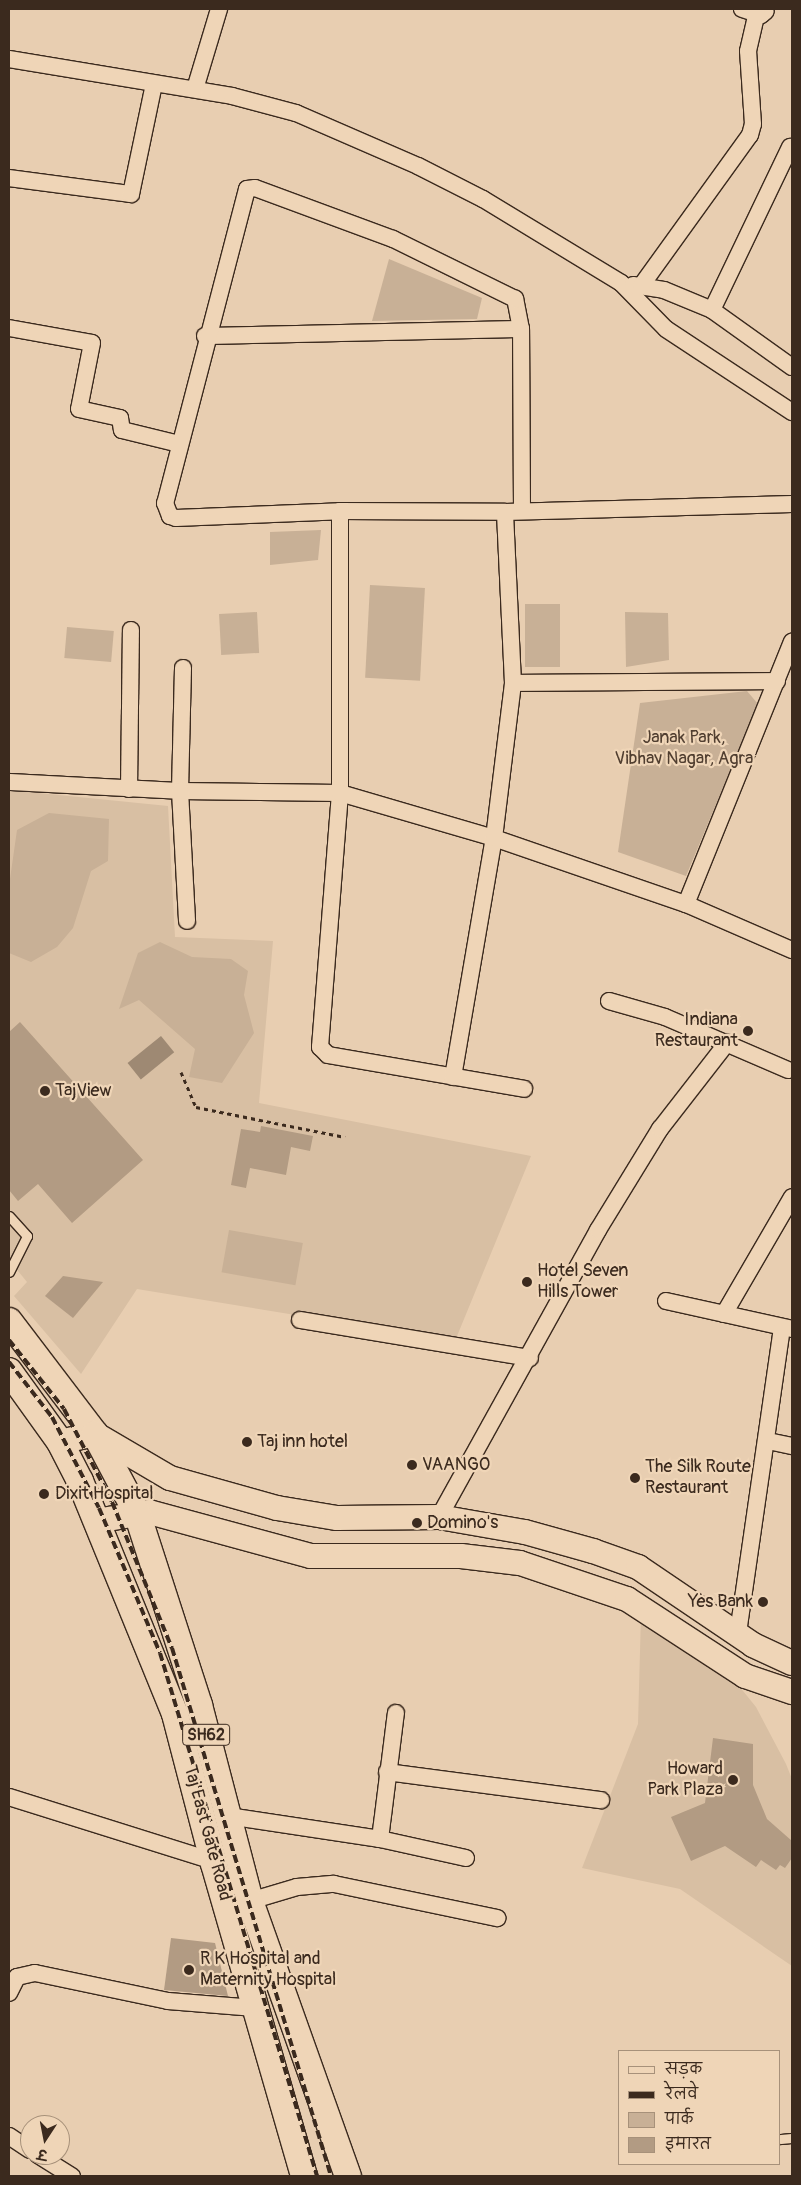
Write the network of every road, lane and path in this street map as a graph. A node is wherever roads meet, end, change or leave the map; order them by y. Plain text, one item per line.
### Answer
1 (219, 9) edge
2 (756, 10) edge
3 (9, 58) edge
4 (154, 84) junction
5 (196, 89) junction
6 (790, 147) dead end
7 (9, 178) edge
8 (621, 283) junction
9 (640, 286) junction
10 (712, 310) junction
11 (9, 328) edge
12 (520, 329) junction
13 (205, 336) junction
14 (792, 367) edge
15 (792, 412) edge
16 (180, 444) junction
17 (792, 504) edge
18 (340, 511) junction
19 (522, 511) junction
20 (505, 512) junction
21 (131, 630) dead end
22 (792, 642) edge
23 (183, 668) dead end
24 (777, 681) junction
25 (513, 683) junction
26 (9, 782) edge
27 (129, 789) junction
28 (180, 791) junction
29 (340, 793) junction
30 (494, 838) junction
31 (686, 904) junction
32 (186, 921) dead end
33 (792, 950) edge
34 (609, 1001) dead end
35 (727, 1042) junction
36 (788, 1070) dead end
37 (181, 1072) dead end
38 (453, 1077) junction
39 (524, 1089) dead end
40 (345, 1138) dead end
41 (792, 1197) edge
42 (787, 1215) edge
43 (9, 1216) edge
44 (9, 1272) edge
45 (666, 1301) dead end
46 (724, 1314) junction
47 (300, 1320) dead end
48 (9, 1321) edge
49 (787, 1328) edge
50 (530, 1358) junction
51 (9, 1370) edge
52 (95, 1434) junction
53 (768, 1441) junction
54 (60, 1442) junction
55 (792, 1446) edge
56 (137, 1513) junction
57 (440, 1517) junction
58 (96, 1521) junction
59 (738, 1633) junction
60 (792, 1663) edge
61 (782, 1689) edge
62 (792, 1712) edge
63 (396, 1713) dead end
64 (387, 1772) junction
65 (9, 1797) edge
66 (601, 1800) dead end
67 (228, 1816) junction
68 (380, 1839) junction
69 (239, 1858) junction
70 (466, 1858) dead end
71 (214, 1864) junction
72 (250, 1901) junction
73 (497, 1918) dead end
74 (9, 1993) edge
75 (255, 2008) junction
76 (9, 2136) edge
77 (20, 2143) edge
78 (54, 2165) edge
79 (72, 2176) edge
80 (304, 2176) edge
81 (348, 2176) edge

1 - 5 street
2 - 9 street
3 - 4 street
4 - 5 street
4 - 7 street
5 - 8 street
6 - 10 street
8 - 9 street
8 - 15 street
9 - 10 street
10 - 14 street
11 - 16 street
12 - 13 street
12 - 13 street
12 - 19 street
13 - 16 street
16 - 18 street
17 - 19 street
18 - 20 street
18 - 29 street
19 - 20 street
20 - 25 street
21 - 27 street
22 - 24 street
23 - 28 street
24 - 25 street
24 - 31 street
25 - 30 street
26 - 27 street
27 - 28 street
28 - 29 street
28 - 32 street
29 - 30 street
29 - 38 street
30 - 31 street
30 - 38 street
31 - 33 street
34 - 35 street
35 - 36 street
35 - 50 street
37 - 40 path
38 - 39 street
41 - 42 street
42 - 46 street
43 - 44 lane
45 - 46 street
46 - 49 street
47 - 50 street
48 - 52 main road, SH62
49 - 53 street
50 - 57 street
51 - 54 main road, Taj East Gate Road / SH62
52 - 54 main road
52 - 56 main road, SH62
52 - 57 main road
53 - 55 street
53 - 59 street
54 - 58 main road, Taj East Gate Road / SH62
56 - 58 main road
56 - 61 main road
56 - 67 main road, SH62
57 - 59 main road
58 - 71 main road, Taj East Gate Road / SH62
59 - 60 main road
61 - 62 main road
63 - 64 street
64 - 66 street
64 - 68 street
65 - 71 street
67 - 68 street
67 - 69 main road, SH62
68 - 70 street
69 - 71 street
69 - 72 main road, SH62
71 - 75 main road, Taj East Gate Road / SH62
72 - 73 street
72 - 81 main road, SH62
74 - 75 street
75 - 80 main road, Taj East Gate Road / SH62
76 - 77 street
78 - 79 street

